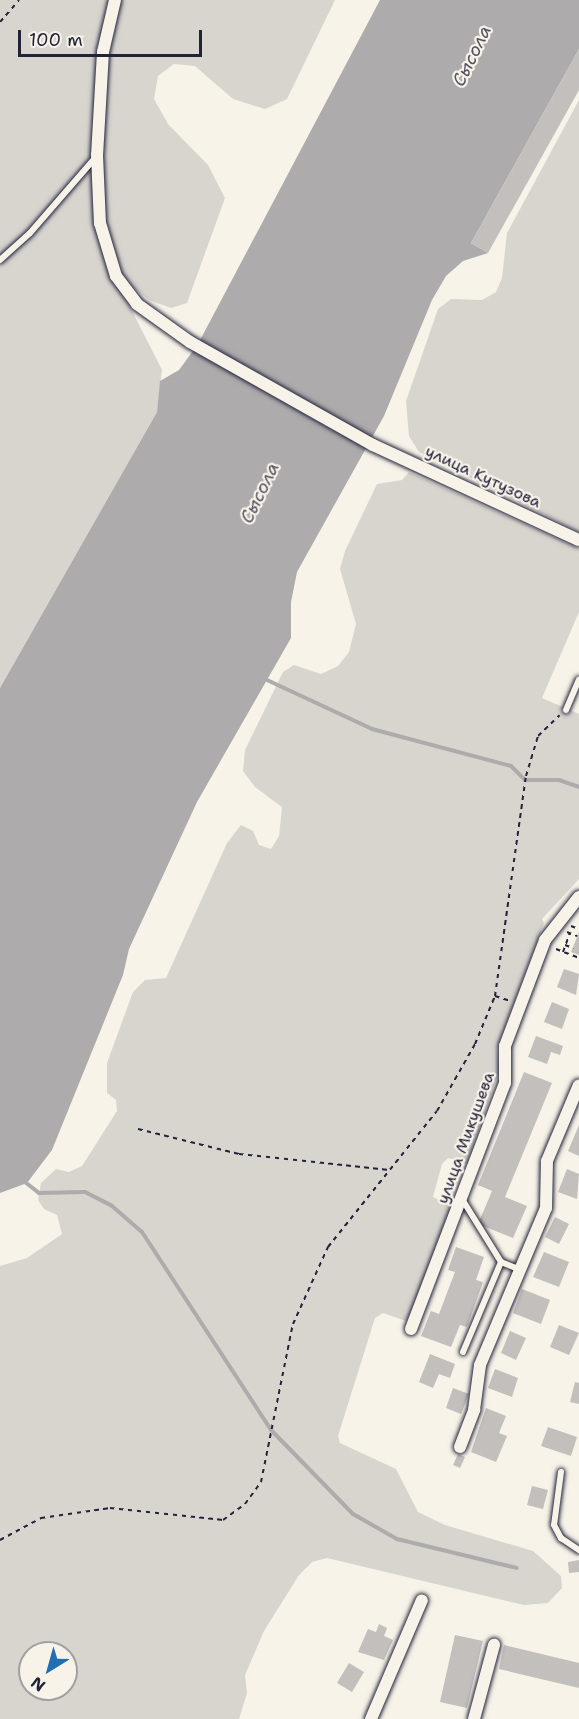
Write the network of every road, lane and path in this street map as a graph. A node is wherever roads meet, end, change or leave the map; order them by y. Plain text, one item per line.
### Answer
1 (19, 0) edge
2 (115, 0) edge
3 (0, 22) edge
4 (97, 155) junction
5 (0, 260) edge
6 (579, 540) edge
7 (579, 680) edge
8 (566, 710) joint
9 (579, 897) edge
10 (570, 933) dead end
11 (565, 945) junction
12 (573, 948) dead end
13 (556, 949) dead end
14 (562, 952) junction
15 (579, 958) edge
16 (579, 1085) edge
17 (138, 1130) dead end
18 (389, 1170) junction
19 (462, 1199) junction
20 (501, 1262) junction
21 (518, 1269) junction
22 (411, 1329) dead end
23 (463, 1352) dead end
24 (460, 1447) dead end
25 (561, 1472) dead end
26 (0, 1540) edge
27 (579, 1550) edge
28 (422, 1600) dead end
29 (494, 1645) dead end
30 (372, 1719) edge
31 (474, 1719) edge

1 - 3 path
2 - 4 street, улица Кутузова
4 - 5 lane
4 - 6 street, улица Кутузова
7 - 8 lane
8 - 18 path
9 - 19 street, улица Микушева
10 - 11 path
11 - 12 path
11 - 14 path
13 - 14 path
14 - 15 path
16 - 21 street
17 - 18 path
18 - 26 path
19 - 20 lane
19 - 22 street, улица Микушева
20 - 21 lane
20 - 23 lane
21 - 24 street
25 - 27 lane
28 - 30 street
29 - 31 street

